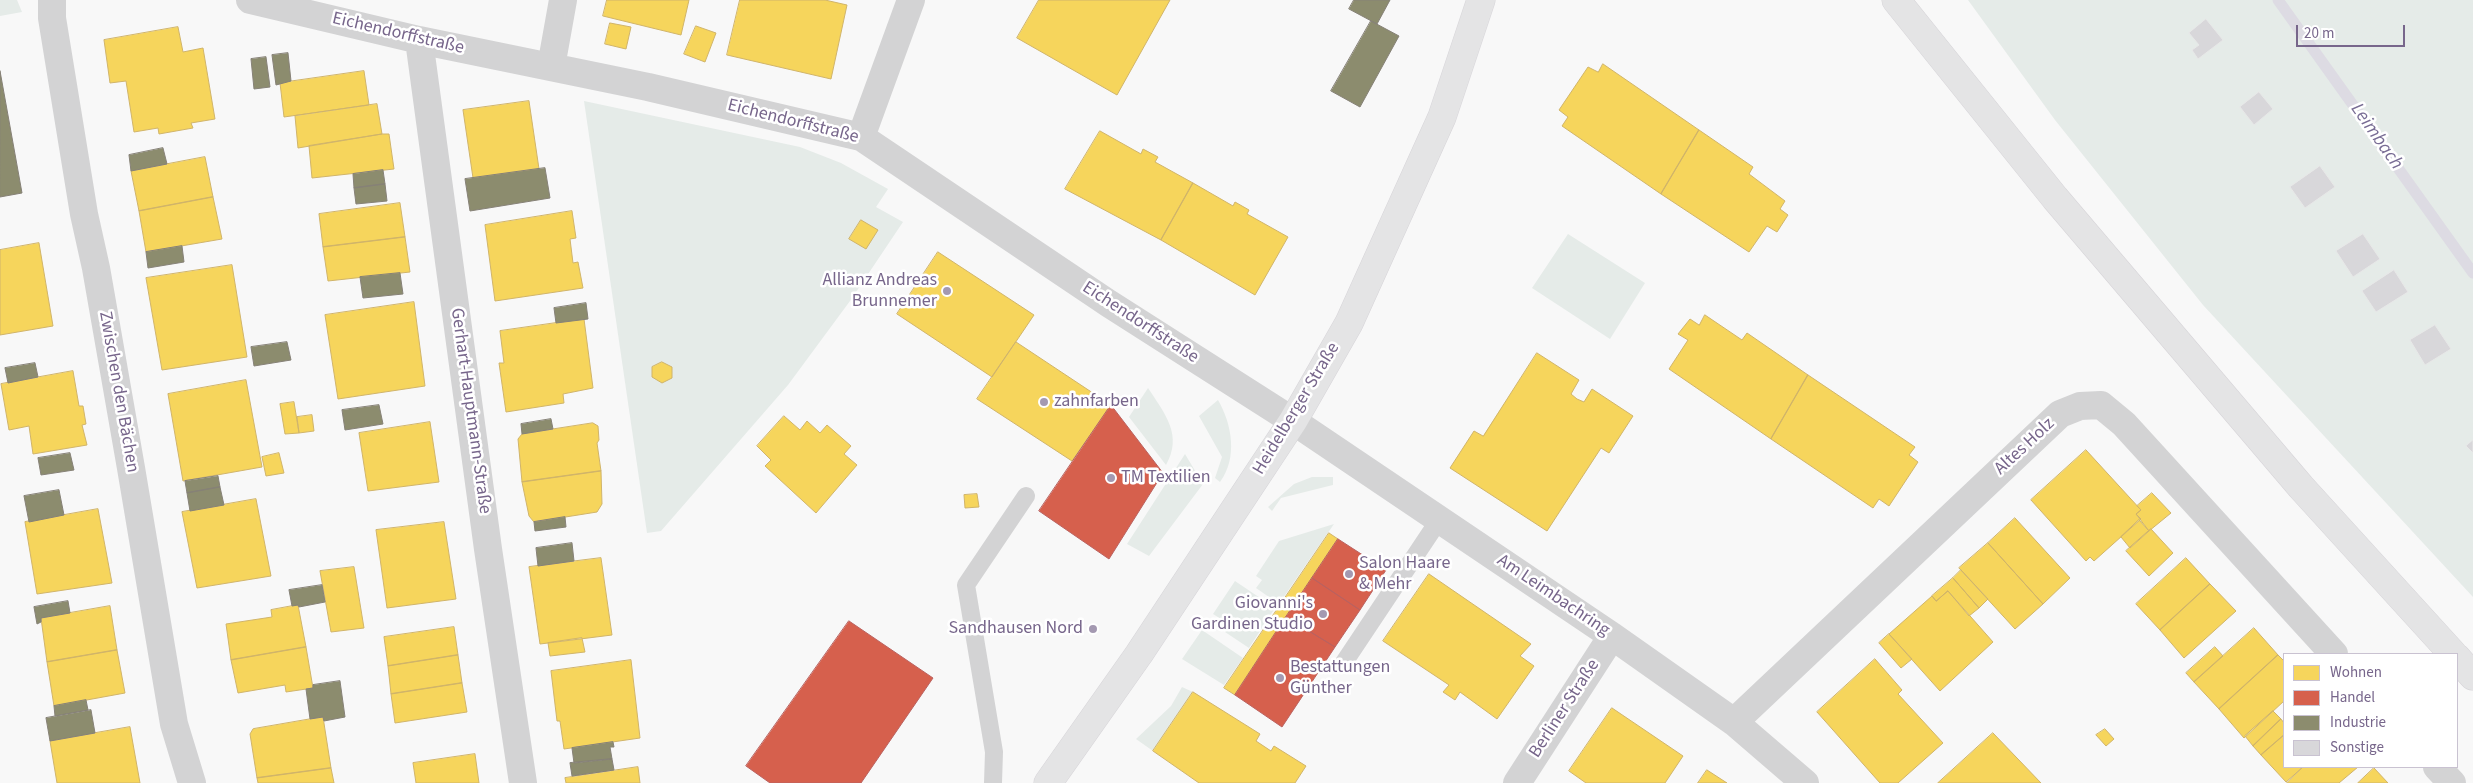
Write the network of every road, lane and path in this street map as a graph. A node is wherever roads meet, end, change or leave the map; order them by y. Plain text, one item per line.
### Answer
1 (52, 0) edge
2 (250, 0) edge
3 (563, 0) edge
4 (911, 0) edge
5 (1481, 0) edge
6 (1896, 0) edge
7 (419, 40) junction
8 (551, 67) junction
9 (860, 137) junction
10 (1293, 421) junction
11 (1026, 496) dead end
12 (1439, 520) junction
13 (1612, 636) junction
14 (2333, 653) edge
15 (2452, 653) edge
16 (2458, 659) edge
17 (1343, 664) dead end
18 (2473, 676) edge
19 (1734, 722) junction
20 (2438, 768) edge
21 (192, 783) edge
22 (523, 783) edge
23 (993, 783) edge
24 (1048, 783) edge
25 (1517, 783) edge
26 (1805, 783) edge
27 (2452, 783) edge

1 - 21 street, Zwischen den Bächen
2 - 7 street, Eichendorffstraße
3 - 8 street
4 - 9 street
5 - 10 street, Heidelberger Straße
6 - 15 street
7 - 8 street, Eichendorffstraße
7 - 22 street, Gerhart-Hauptmann-Straße
8 - 9 street, Eichendorffstraße
9 - 10 street, Eichendorffstraße
10 - 12 street, Am Leimbachring
10 - 24 street, Heidelberger Straße
11 - 23 lane
12 - 13 street, Am Leimbachring
12 - 17 lane
13 - 19 street, Am Leimbachring
13 - 25 street, Berliner Straße
14 - 19 street, Altes Holz
16 - 18 street
19 - 26 street, Am Leimbachring
20 - 27 street

